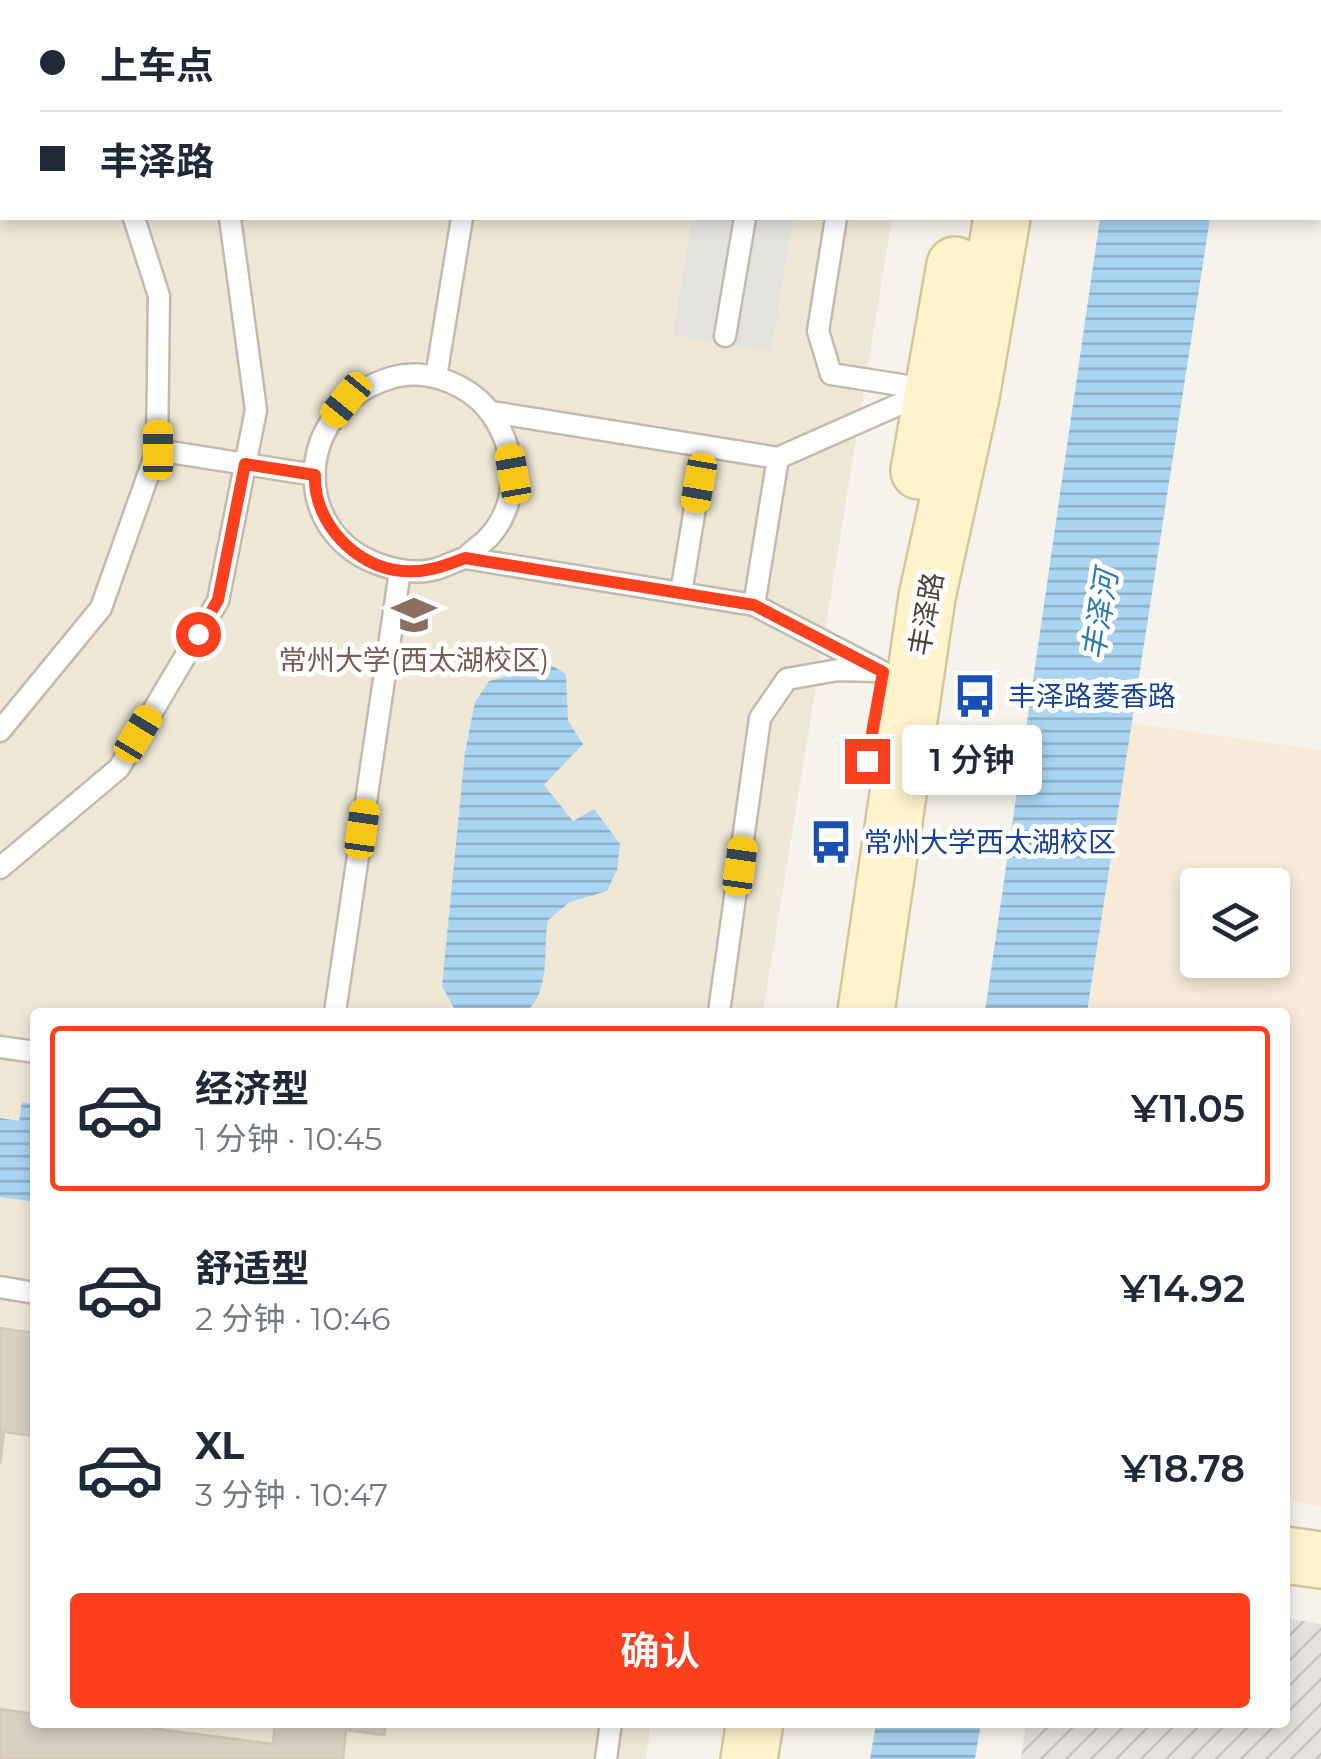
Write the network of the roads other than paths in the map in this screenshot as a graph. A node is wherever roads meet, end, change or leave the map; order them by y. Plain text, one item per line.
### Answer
1 (135, 220) edge
2 (230, 220) edge
3 (462, 220) edge
4 (746, 220) edge
5 (836, 220) edge
6 (964, 220) edge
7 (1002, 220) edge
8 (725, 336) dead end
9 (436, 376) junction
10 (933, 390) junction
11 (492, 412) junction
12 (705, 446) junction
13 (158, 450) junction
14 (778, 458) junction
15 (245, 464) junction
16 (315, 475) junction
17 (465, 558) junction
18 (400, 571) junction
19 (681, 593) junction
20 (754, 605) junction
21 (883, 672) junction
22 (0, 731) edge
23 (0, 868) edge
24 (336, 1008) edge
25 (721, 1008) edge
26 (834, 1008) edge
27 (867, 1008) edge
28 (0, 1047) edge
29 (30, 1051) edge
30 (0, 1287) edge
31 (30, 1292) edge
32 (1290, 1555) edge
33 (1321, 1560) edge
34 (611, 1728) edge
35 (726, 1728) edge
36 (754, 1728) edge
37 (606, 1759) edge
38 (721, 1759) edge
39 (749, 1759) edge

1 - 13 lane
2 - 15 lane
3 - 9 lane
4 - 8 lane
5 - 10 lane
6 - 10 street, 丰泽路
7 - 27 street, 丰泽路
9 - 11 lane
9 - 16 lane
10 - 14 lane
10 - 21 street, 丰泽路
11 - 12 lane
11 - 17 lane
12 - 14 lane
12 - 19 lane
13 - 15 lane
13 - 22 lane
14 - 20 lane
15 - 16 lane
15 - 23 lane
16 - 18 lane
17 - 18 lane
17 - 19 lane
18 - 24 lane
19 - 20 lane
20 - 21 lane
21 - 25 lane
21 - 26 street, 丰泽路
28 - 29 lane
30 - 31 lane
32 - 33 street
34 - 37 lane
35 - 38 street
36 - 39 street

